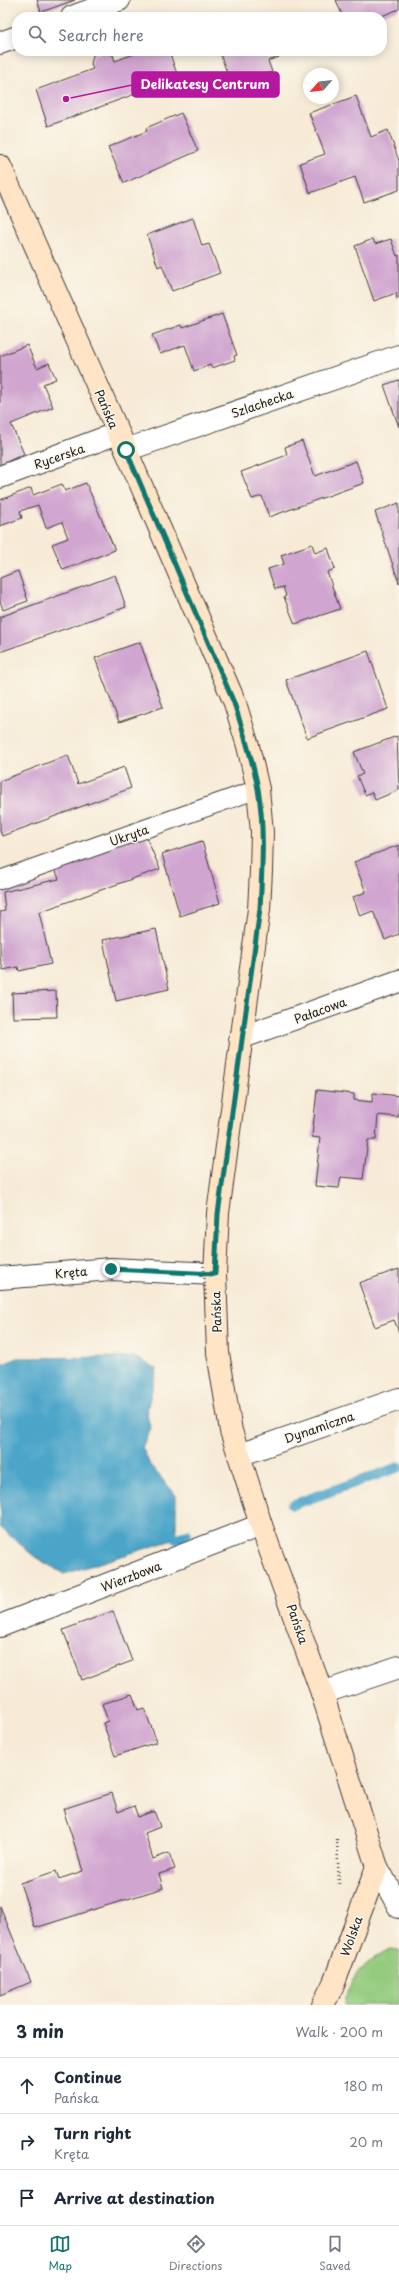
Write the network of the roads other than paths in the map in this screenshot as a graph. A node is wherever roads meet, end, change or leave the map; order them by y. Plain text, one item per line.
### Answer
1 (119, 0) edge
2 (86, 12) edge
3 (12, 39) edge
4 (0, 43) edge
5 (0, 166) edge
6 (399, 356) edge
7 (122, 442) junction
8 (0, 476) edge
9 (258, 790) junction
10 (0, 880) edge
11 (399, 981) edge
12 (240, 1038) junction
13 (209, 1268) junction
14 (0, 1278) edge
15 (399, 1399) edge
16 (239, 1455) junction
17 (262, 1525) junction
18 (0, 1626) edge
19 (399, 1667) edge
20 (322, 1693) junction
21 (376, 1867) junction
22 (399, 1907) edge
23 (323, 2005) edge

1 - 2 street
3 - 4 street
5 - 7 street, Pańska
6 - 7 street, Szlachecka
7 - 8 street, Rycerska
7 - 9 street, Pańska
9 - 10 lane, Ukryta
9 - 12 street, Pańska
11 - 12 street, Pałacowa
12 - 13 street, Pańska
13 - 14 street, Kręta
13 - 16 street, Pańska
15 - 16 street, Dynamiczna
16 - 17 street, Pańska
17 - 18 street, Wierzbowa
17 - 20 street, Pańska
19 - 20 street
20 - 21 street, Pańska
21 - 22 street, Pańska
21 - 23 street, Wolska

